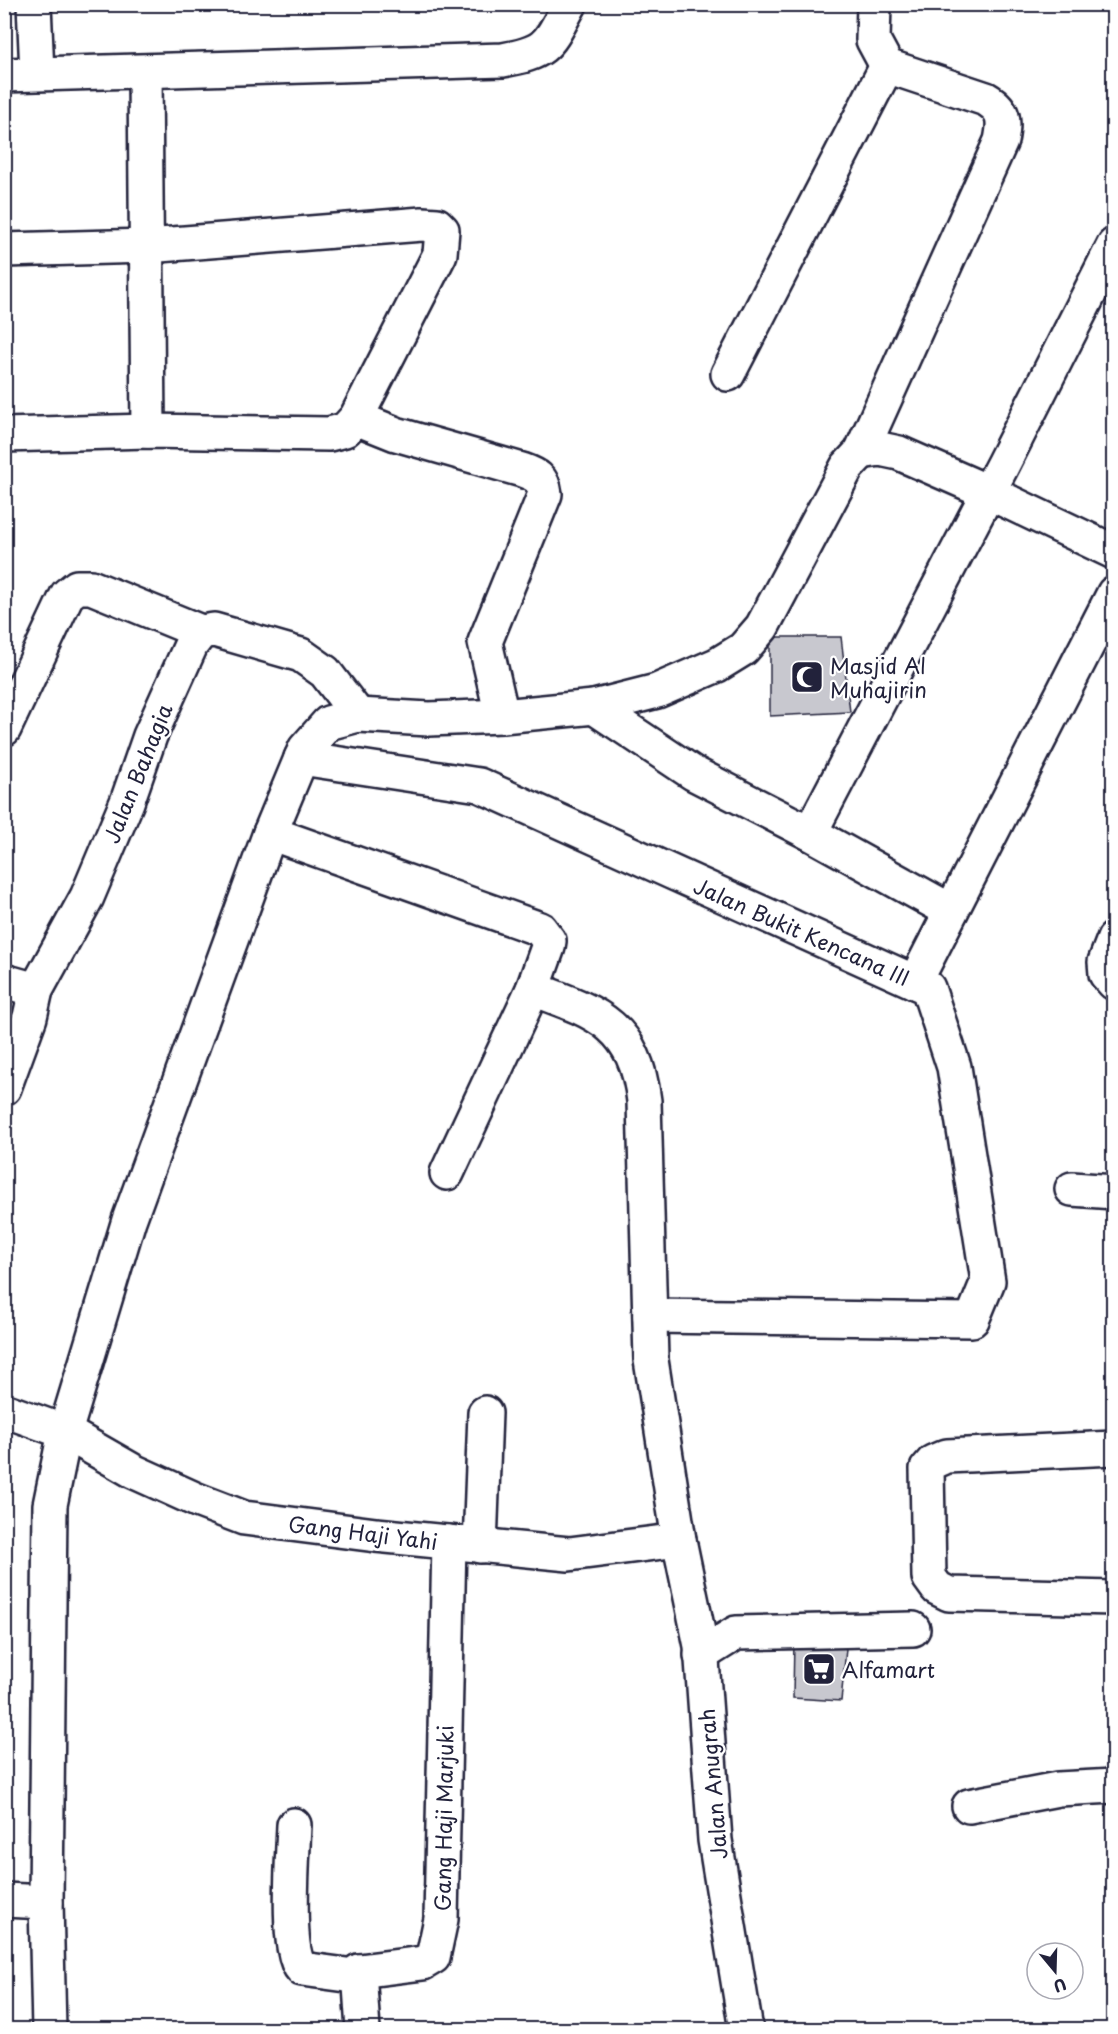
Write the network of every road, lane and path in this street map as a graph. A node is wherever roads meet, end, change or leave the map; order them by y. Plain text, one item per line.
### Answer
1 (34, 4) edge
2 (570, 4) edge
3 (874, 4) edge
4 (887, 66) junction
5 (145, 72) junction
6 (37, 73) junction
7 (4, 75) edge
8 (1113, 245) edge
9 (147, 246) junction
10 (4, 250) edge
11 (728, 374) dead end
12 (356, 418) junction
13 (147, 431) junction
14 (4, 435) edge
15 (861, 452) junction
16 (988, 492) junction
17 (1113, 552) edge
18 (1113, 592) edge
19 (201, 632) junction
20 (594, 707) junction
21 (358, 715) junction
22 (502, 716) junction
23 (4, 729) edge
24 (301, 758) junction
25 (270, 833) junction
26 (810, 833) junction
27 (951, 911) junction
28 (1113, 939) edge
29 (4, 981) edge
30 (915, 982) junction
31 (1113, 983) edge
32 (533, 989) junction
33 (36, 990) junction
34 (4, 1088) edge
35 (447, 1173) dead end
36 (1072, 1189) dead end
37 (1113, 1192) edge
38 (650, 1316) junction
39 (4, 1410) edge
40 (484, 1413) dead end
41 (65, 1432) junction
42 (1113, 1448) edge
43 (679, 1540) junction
44 (465, 1544) junction
45 (1113, 1598) edge
46 (913, 1629) dead end
47 (701, 1655) junction
48 (1113, 1786) edge
49 (969, 1806) dead end
50 (294, 1825) dead end
51 (4, 1900) edge
52 (46, 1902) junction
53 (360, 1971) junction
54 (49, 2030) edge
55 (363, 2030) edge
56 (746, 2030) edge

1 - 6 street
2 - 5 street
3 - 4 street
4 - 11 street
4 - 15 street
5 - 6 street
5 - 9 street
6 - 7 street
8 - 16 street
9 - 10 street
9 - 12 street
9 - 13 street
12 - 13 street
12 - 22 street
13 - 14 street
15 - 16 street
15 - 20 street
16 - 17 street
16 - 26 street
18 - 27 street
19 - 21 street
19 - 23 street
19 - 33 street, Jalan Bahagia
20 - 22 street
20 - 26 street
21 - 22 street
21 - 24 street
24 - 25 street
24 - 30 street, Jalan Bukit Kencana III
25 - 32 street
25 - 41 street
26 - 27 street
27 - 30 street
28 - 31 street
29 - 33 street
30 - 38 street, Jalan Bukit Kencana III
32 - 35 street
32 - 38 street, Jalan Anugrah
33 - 34 street, Jalan Bahagia
36 - 37 street
38 - 43 street, Jalan Anugrah
39 - 41 street, Gang Haji Yahi
40 - 44 street, Gang Haji Marjuki
41 - 44 street, Gang Haji Yahi
41 - 52 street
42 - 45 street
43 - 44 street, Gang Haji Yahi
43 - 47 street, Jalan Anugrah
44 - 53 street, Gang Haji Marjuki
46 - 47 street
47 - 56 street, Jalan Anugrah
48 - 49 street
50 - 53 street, Gang Haji Marjuki
51 - 52 street
52 - 54 street
53 - 55 street

